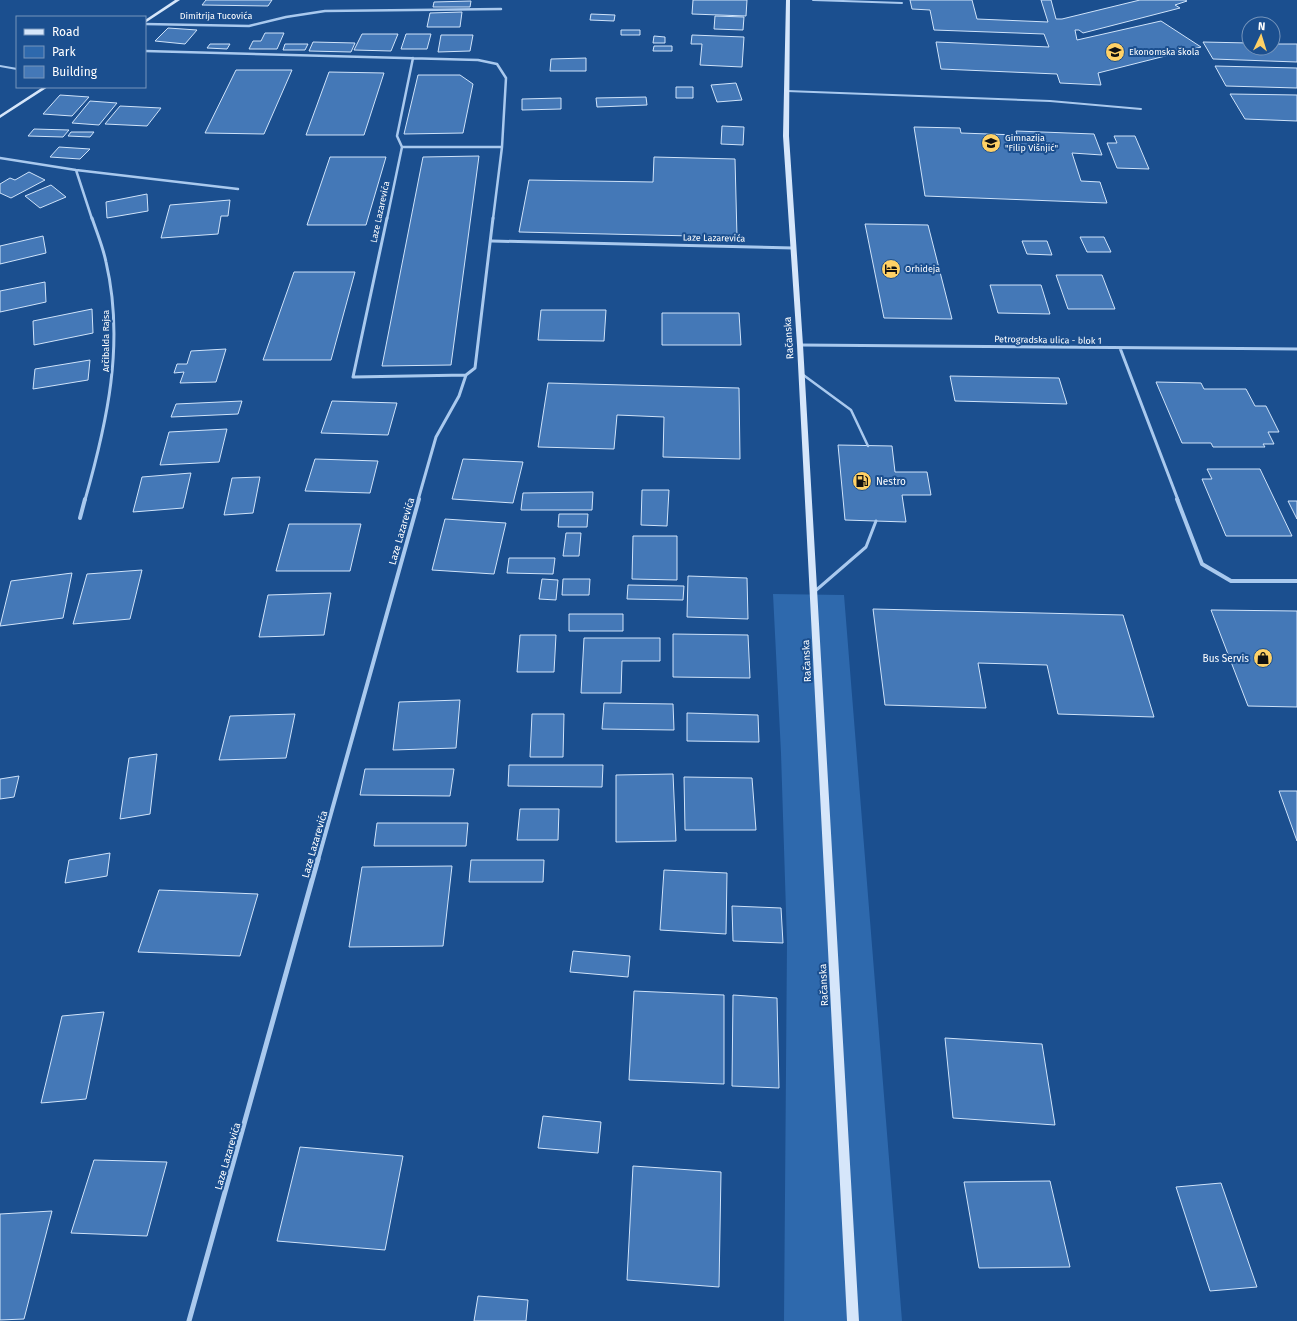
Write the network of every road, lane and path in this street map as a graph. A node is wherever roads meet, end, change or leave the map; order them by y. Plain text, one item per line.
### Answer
1 (178, 0) edge
2 (788, 0) edge
3 (814, 0) edge
4 (902, 3) dead end
5 (501, 9) dead end
6 (146, 22) edge
7 (146, 23) edge
8 (146, 51) edge
9 (413, 58) junction
10 (0, 66) edge
11 (16, 69) edge
12 (44, 88) edge
13 (787, 91) junction
14 (1141, 109) dead end
15 (0, 117) edge
16 (402, 147) junction
17 (502, 147) junction
18 (0, 158) edge
19 (76, 170) junction
20 (238, 189) dead end
21 (492, 241) junction
22 (793, 248) junction
23 (800, 345) junction
24 (1120, 348) junction
25 (1297, 350) edge
26 (801, 373) junction
27 (466, 375) junction
28 (868, 446) dead end
29 (80, 518) dead end
30 (876, 521) dead end
31 (1297, 581) edge
32 (813, 593) junction
33 (189, 1321) edge
34 (852, 1321) edge

1 - 6 main road, Dimitrija Tucovića
2 - 13 main road, Račanska
3 - 4 lane
5 - 7 street, Dimitrija Tucovića
8 - 9 street, Laze Lazarevića
9 - 16 street, Laze Lazarevića
9 - 17 street, Laze Lazarevića
10 - 11 lane
12 - 15 main road
13 - 14 lane
13 - 22 main road, Račanska
16 - 17 street
16 - 27 street, Laze Lazarevića
17 - 21 street, Laze Lazarevića
18 - 19 street
19 - 20 street
19 - 29 street, Arčibalda Rajsa
21 - 22 street, Laze Lazarevića
21 - 27 street, Laze Lazarevića
22 - 23 main road, Račanska
23 - 24 street, Petrogradska ulica - blok 1
23 - 26 main road, Račanska
24 - 25 street, Petrogradska ulica - blok 1
24 - 31 street
26 - 28 lane
26 - 32 main road, Račanska
27 - 33 street, Laze Lazarevića
30 - 32 lane
32 - 34 main road, Račanska

